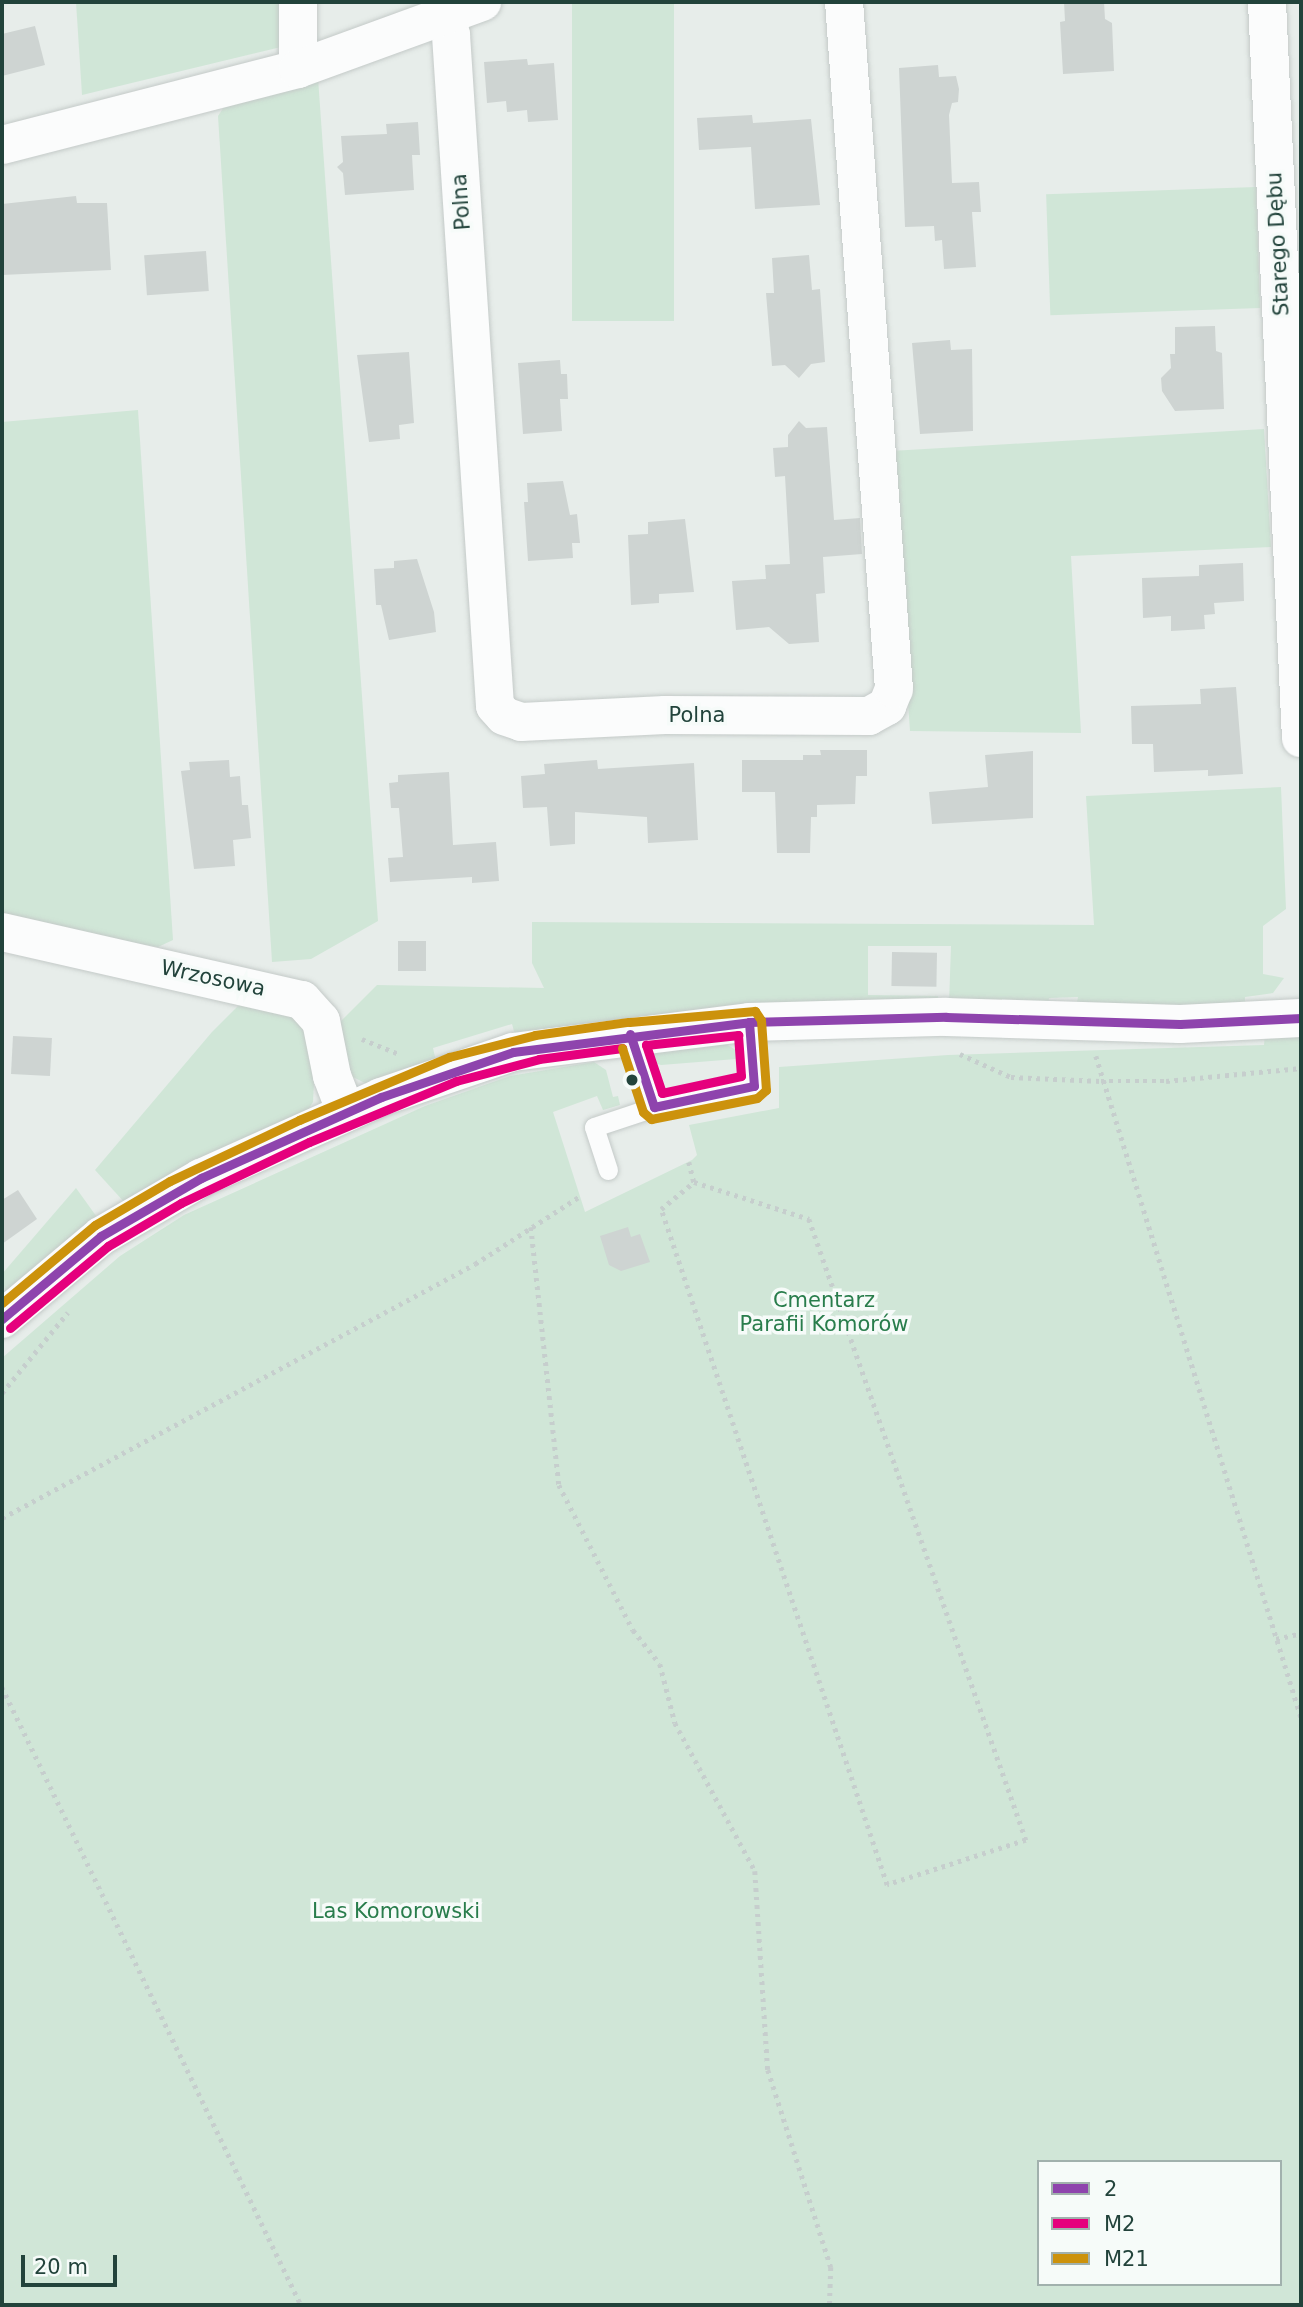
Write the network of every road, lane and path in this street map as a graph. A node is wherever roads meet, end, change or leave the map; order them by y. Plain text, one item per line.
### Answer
1 (298, 2) edge
2 (482, 2) edge
3 (844, 2) edge
4 (1267, 2) edge
5 (445, 16) junction
6 (298, 68) junction
7 (2, 145) edge
8 (1301, 738) edge
9 (2, 932) edge
10 (318, 1018) junction
11 (1301, 1018) edge
12 (749, 1022) junction
13 (630, 1034) junction
14 (956, 1051) dead end
15 (1095, 1051) dead end
16 (409, 1055) dead end
17 (1301, 1068) edge
18 (1101, 1082) junction
19 (654, 1107) junction
20 (346, 1112) junction
21 (689, 1162) dead end
22 (608, 1170) dead end
23 (694, 1182) junction
24 (580, 1196) dead end
25 (531, 1227) junction
26 (72, 1308) dead end
27 (2, 1319) edge
28 (2, 1393) edge
29 (2, 1518) edge
30 (1301, 1633) edge
31 (1276, 1639) junction
32 (2, 1687) edge
33 (1301, 1717) edge
34 (302, 2305) edge
35 (830, 2305) edge

1 - 6 street
2 - 5 street
3 - 5 street, Polna
4 - 8 street, Starego Dębu
5 - 6 street
6 - 7 street
9 - 10 street, Wrzosowa
10 - 16 path
10 - 20 street
11 - 12 street
12 - 13 street
12 - 19 lane
13 - 19 lane
13 - 20 street
14 - 18 path
15 - 18 path
17 - 18 path
18 - 31 path
19 - 22 lane
20 - 27 street
21 - 23 path
23 - 23 path
24 - 25 path
25 - 29 path
25 - 35 path
26 - 28 path
30 - 31 path
31 - 33 path
32 - 34 path

